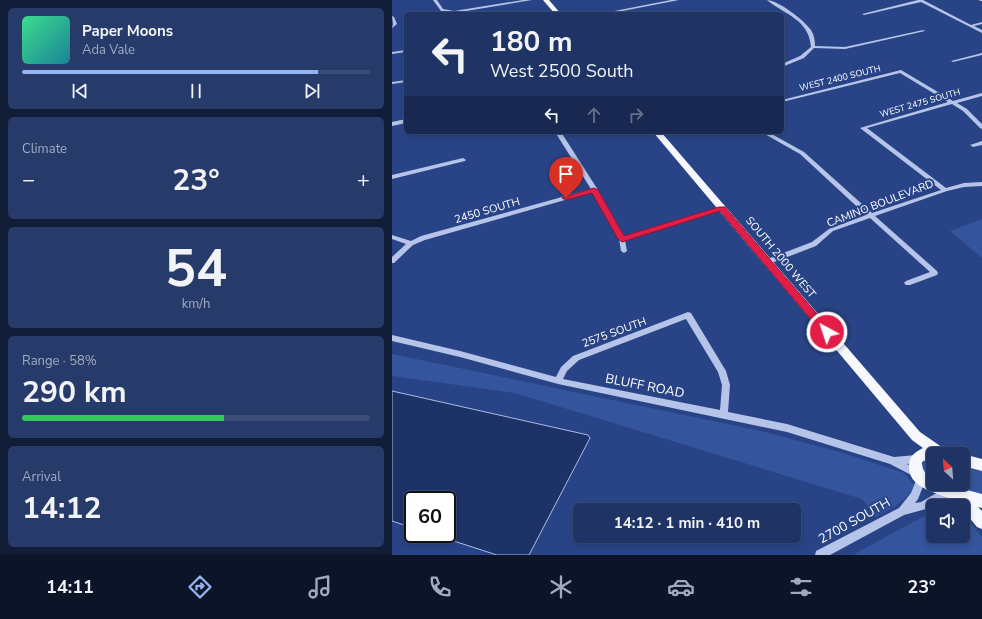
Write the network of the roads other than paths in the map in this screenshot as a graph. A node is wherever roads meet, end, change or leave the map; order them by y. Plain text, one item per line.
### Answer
1 (436, 0) edge
2 (530, 0) edge
3 (546, 0) edge
4 (656, 0) edge
5 (677, 0) edge
6 (768, 0) edge
7 (921, 1) edge
8 (660, 3) junction
9 (556, 12) edge
10 (612, 12) edge
11 (790, 13) junction
12 (784, 14) edge
13 (864, 14) dead end
14 (392, 18) edge
15 (982, 23) edge
16 (970, 26) junction
17 (392, 27) edge
18 (923, 31) dead end
19 (982, 32) edge
20 (813, 47) junction
21 (404, 50) edge
22 (392, 53) edge
23 (982, 54) edge
24 (953, 61) dead end
25 (784, 65) edge
26 (404, 81) edge
27 (392, 83) edge
28 (982, 94) edge
29 (784, 100) edge
30 (952, 102) junction
31 (404, 121) edge
32 (392, 124) edge
33 (982, 127) edge
34 (559, 134) edge
35 (659, 134) edge
36 (768, 134) edge
37 (982, 143) edge
38 (973, 146) dead end
39 (463, 160) dead end
40 (392, 177) edge
41 (982, 184) edge
42 (594, 190) junction
43 (945, 190) junction
44 (722, 208) junction
45 (871, 215) junction
46 (392, 237) edge
47 (622, 239) junction
48 (411, 243) junction
49 (624, 251) dead end
50 (392, 261) edge
51 (768, 262) junction
52 (908, 283) dead end
53 (392, 338) edge
54 (558, 381) junction
55 (724, 414) junction
56 (916, 436) junction
57 (931, 447) edge
58 (926, 452) edge
59 (917, 457) junction
60 (892, 460) junction
61 (970, 460) edge
62 (982, 460) edge
63 (970, 462) edge
64 (982, 465) edge
65 (920, 477) junction
66 (954, 492) junction
67 (982, 501) edge
68 (902, 510) junction
69 (982, 522) edge
70 (820, 555) edge

1 - 2 street
3 - 9 main road
4 - 8 street
5 - 8 street
6 - 11 street
7 - 13 street
7 - 16 street
8 - 10 street
11 - 12 street
11 - 20 street
14 - 17 street
15 - 16 street
16 - 19 street
18 - 20 street
20 - 25 street
21 - 22 street
23 - 24 street
26 - 27 street
28 - 30 street, WEST 2475 SOUTH
29 - 30 street, WEST 2400 SOUTH
30 - 33 street
30 - 43 street, WEST 2475 SOUTH
31 - 32 street
34 - 42 street
35 - 44 main road, SOUTH 2000 WEST
36 - 45 street
37 - 38 street
39 - 40 street
41 - 43 street, CAMINO BOULEVARD
42 - 47 street
42 - 48 street, 2450 SOUTH
43 - 45 street, CAMINO BOULEVARD
44 - 47 street
44 - 51 main road, SOUTH 2000 WEST
45 - 51 street, CAMINO BOULEVARD
45 - 52 street
46 - 48 street
47 - 49 street
48 - 50 street, 2450 SOUTH
51 - 56 main road, SOUTH 2000 WEST
53 - 54 street, BLUFF ROAD
54 - 55 street, BLUFF ROAD
54 - 55 street, 2575 SOUTH
55 - 60 street, BLUFF ROAD
56 - 57 main road, SOUTH 2000 WEST
56 - 59 main road
58 - 59 main road
59 - 60 street, BLUFF ROAD
59 - 65 main road
60 - 65 street, BLUFF ROAD
61 - 62 main road
63 - 64 main road
65 - 66 main road
65 - 68 street
66 - 67 main road
66 - 68 street
66 - 69 main road
68 - 70 street, 2700 SOUTH

